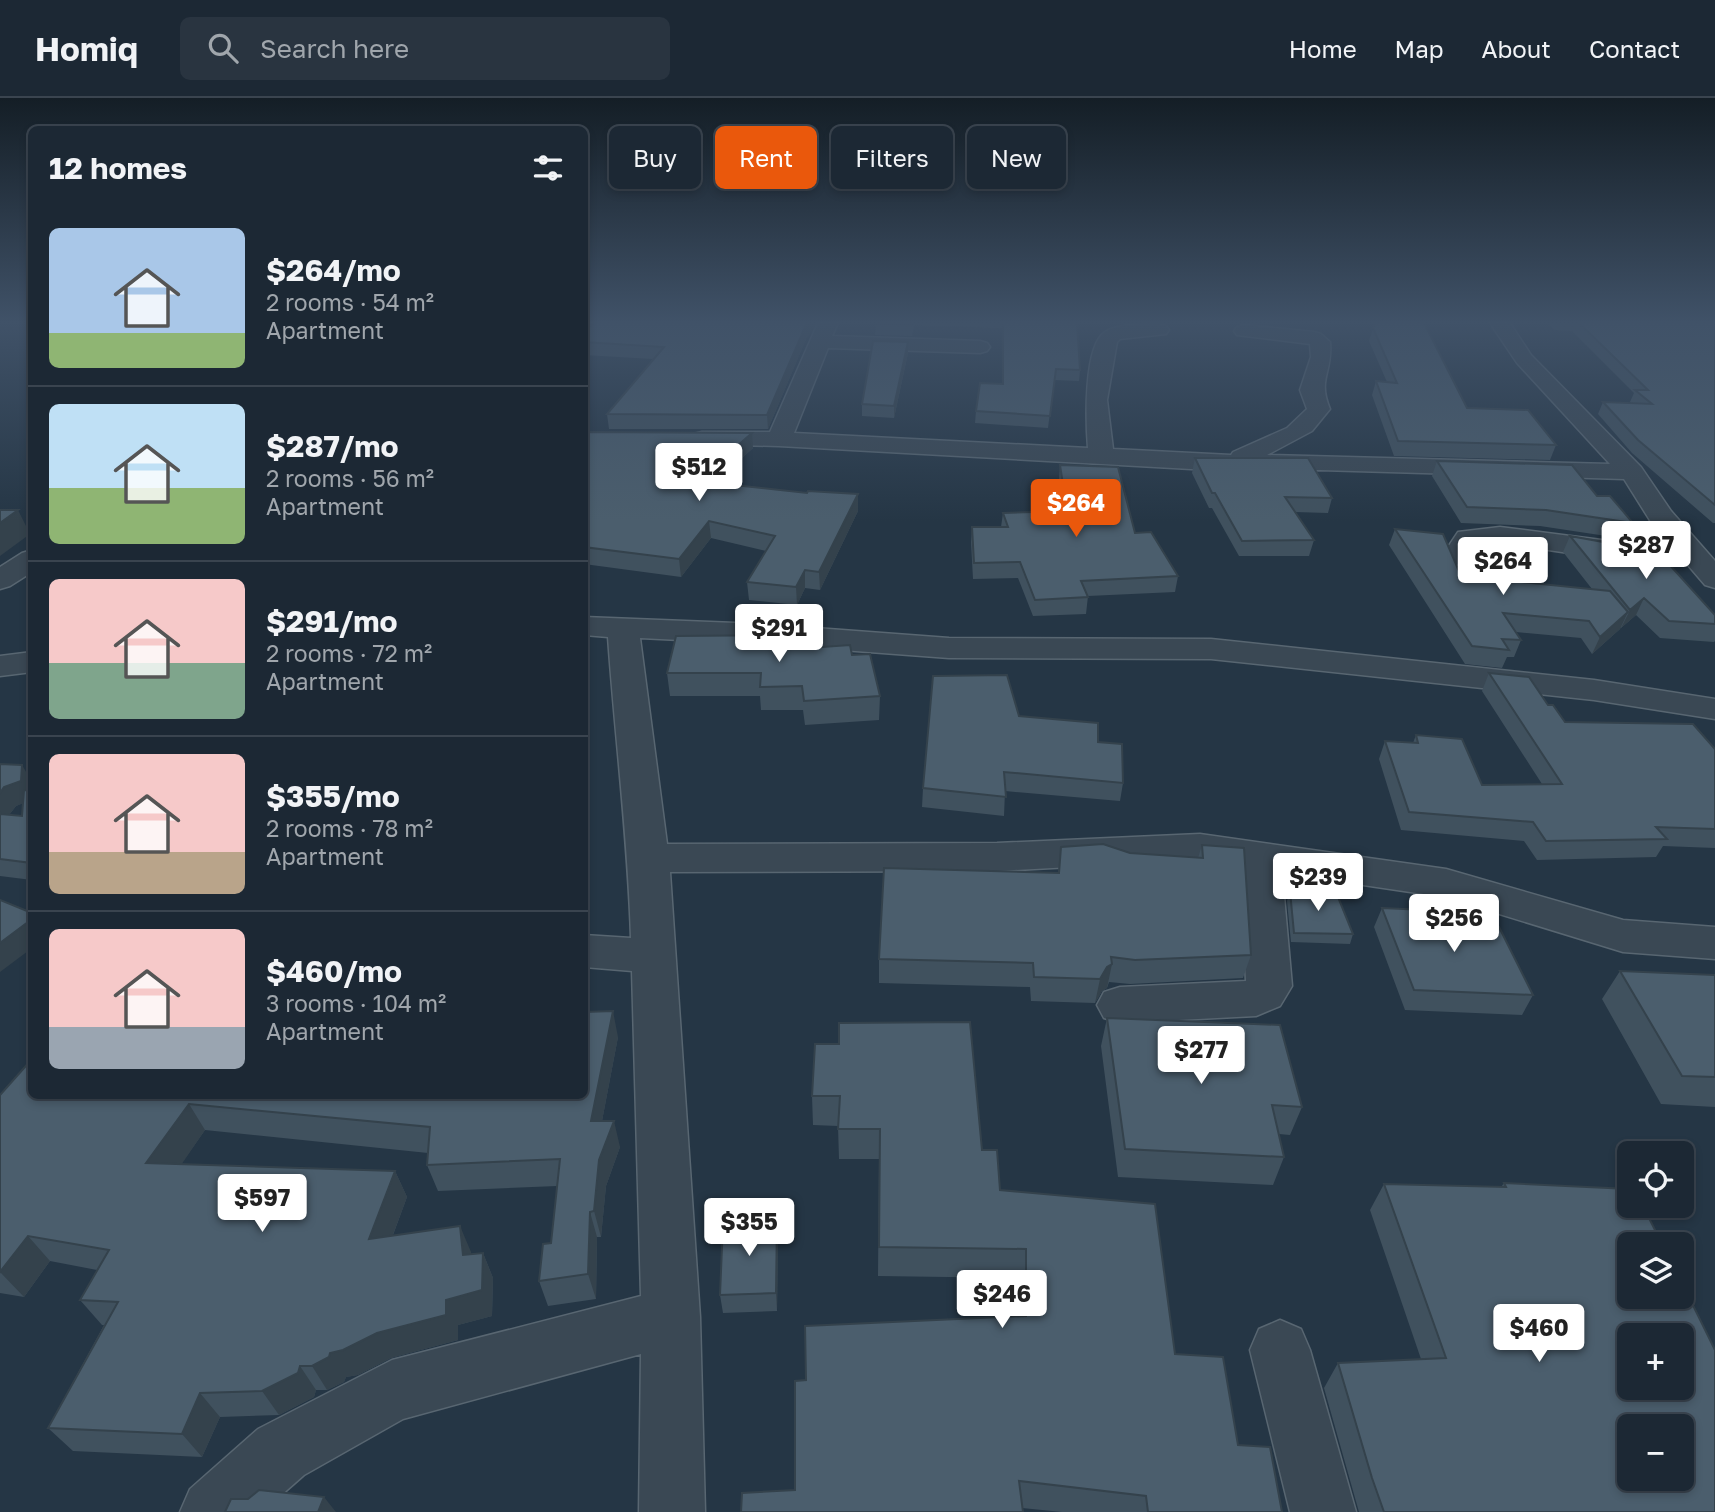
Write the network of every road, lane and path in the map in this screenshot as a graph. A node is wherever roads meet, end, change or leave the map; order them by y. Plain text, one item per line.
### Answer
1 (800, 389) edge
2 (1098, 389) edge
3 (1311, 389) edge
4 (1553, 389) edge
5 (682, 439) edge
6 (779, 439) junction
7 (1101, 458) junction
8 (1227, 463) junction
9 (1632, 472) junction
10 (1455, 556) edge
11 (28, 562) edge
12 (1710, 573) edge
13 (0, 580) edge
14 (604, 626) edge
15 (28, 662) edge
16 (0, 666) edge
17 (1715, 709) edge
18 (1260, 855) junction
19 (649, 858) junction
20 (1715, 943) edge
21 (588, 951) edge
22 (653, 956) junction
23 (1120, 1005) dead end
24 (671, 1317) junction
25 (1280, 1350) dead end
26 (214, 1512) edge
27 (672, 1512) edge
28 (1323, 1512) edge

1 - 6 street
2 - 7 street
3 - 8 street
4 - 9 street
5 - 6 street
6 - 7 street
7 - 8 street
8 - 9 street
9 - 12 street
10 - 12 street
11 - 13 street
14 - 17 street
14 - 19 street
15 - 16 street
18 - 19 street
18 - 20 street
18 - 23 street
19 - 22 street
21 - 22 street
22 - 24 street
24 - 26 street
24 - 27 street
25 - 28 street

